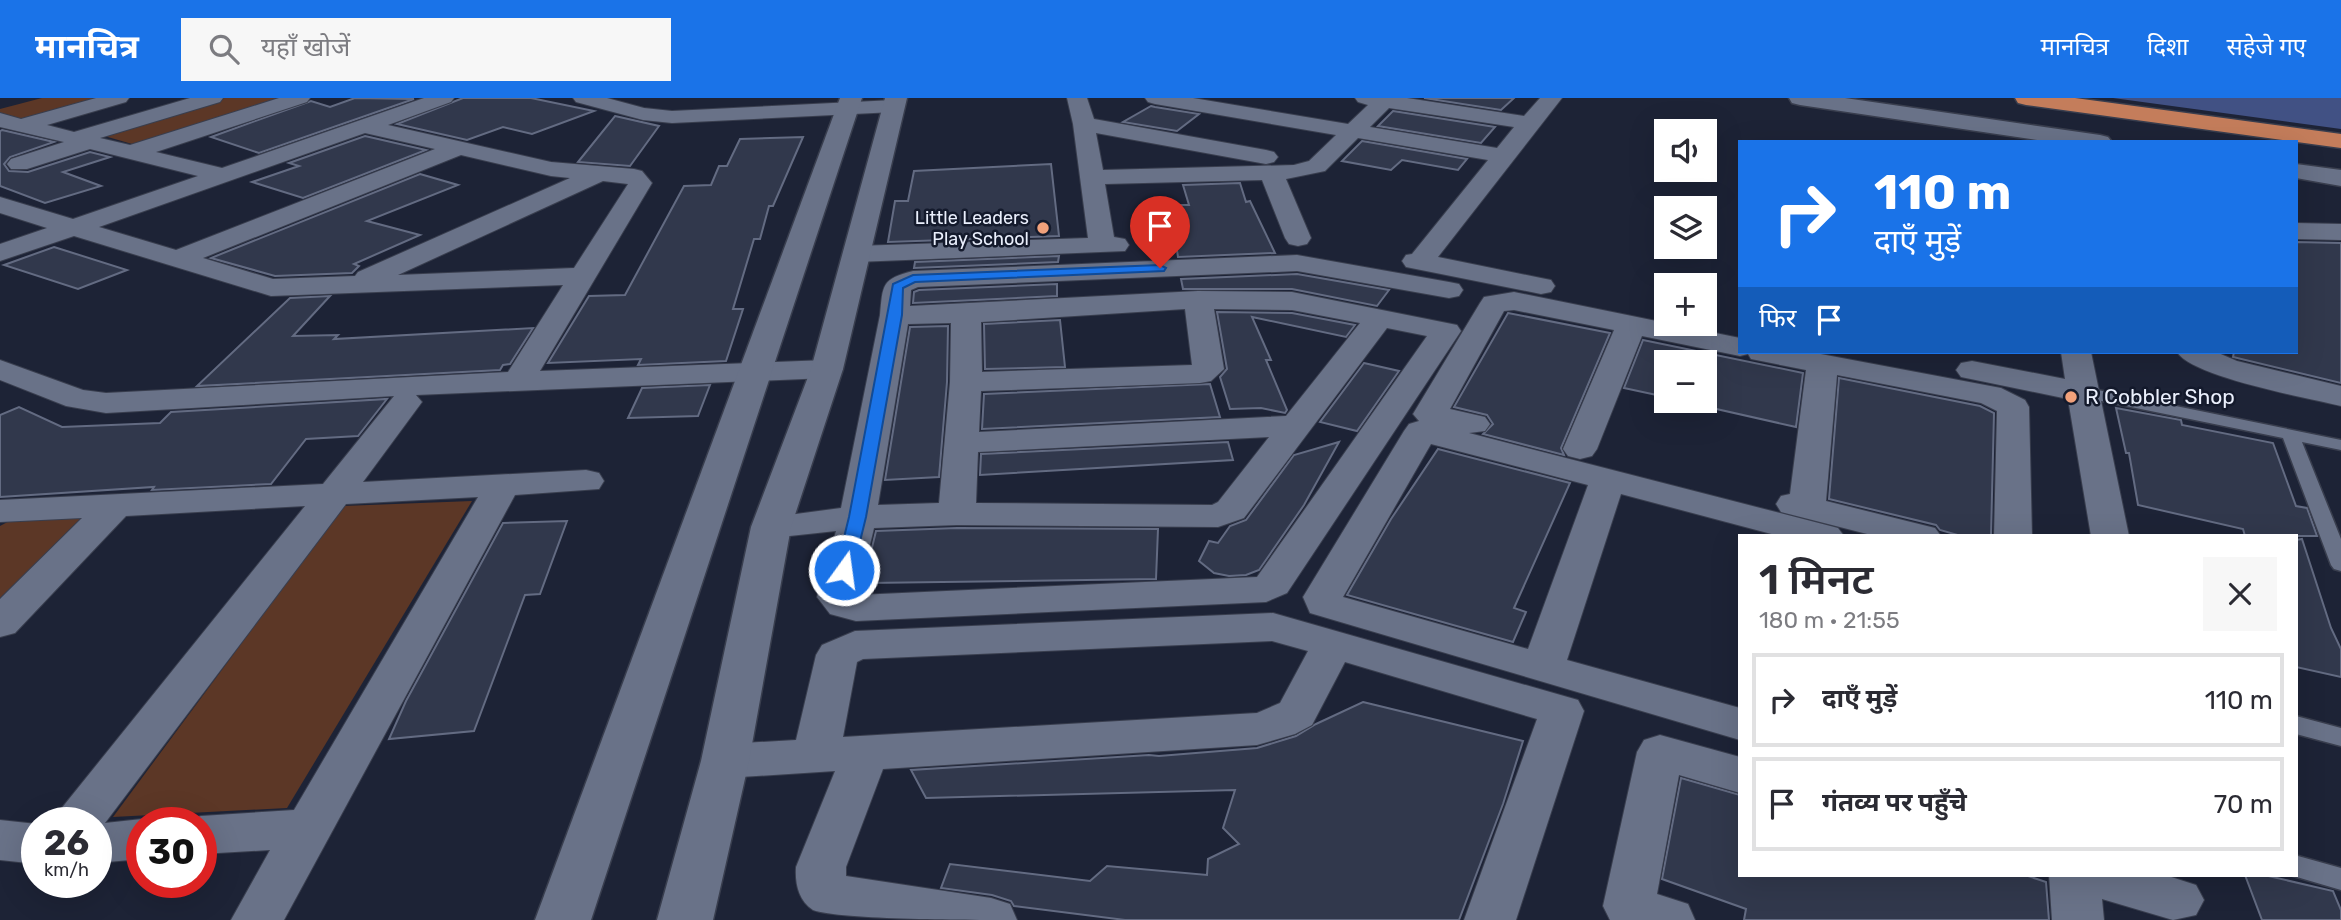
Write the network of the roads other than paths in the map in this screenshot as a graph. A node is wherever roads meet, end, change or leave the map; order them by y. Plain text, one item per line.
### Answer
1 (119, 98) edge
2 (213, 98) edge
3 (300, 98) edge
4 (444, 98) edge
5 (583, 98) edge
6 (1077, 98) edge
7 (1155, 98) edge
8 (1552, 98) edge
9 (1800, 98) edge
10 (2026, 98) edge
11 (2102, 98) edge
12 (2126, 98) edge
13 (1379, 99) edge
14 (614, 101) edge
15 (850, 102) edge
16 (895, 102) edge
17 (1228, 104) edge
18 (8, 114) edge
19 (2316, 116) dead end
20 (1529, 123) junction
21 (1084, 124) junction
22 (363, 126) junction
23 (2341, 130) edge
24 (1353, 131) junction
25 (2038, 137) edge
26 (82, 140) junction
27 (2075, 140) edge
28 (2341, 141) edge
29 (456, 149) junction
30 (132, 152) junction
31 (1503, 156) junction
32 (19, 164) dead end
33 (1317, 166) junction
34 (2298, 171) edge
35 (1271, 172) junction
36 (597, 174) junction
37 (223, 175) junction
38 (1092, 177) junction
39 (2341, 177) edge
40 (0, 205) edge
41 (75, 227) junction
42 (2298, 231) edge
43 (2341, 232) edge
44 (1298, 238) junction
45 (1259, 239) dead end
46 (1142, 244) dead end
47 (1102, 245) junction
48 (0, 253) edge
49 (856, 254) junction
50 (178, 259) junction
51 (1420, 262) junction
52 (583, 276) junction
53 (352, 285) junction
54 (1449, 290) dead end
55 (1198, 300) junction
56 (1654, 308) edge
57 (966, 314) junction
58 (895, 315) junction
59 (1380, 317) junction
60 (1717, 321) edge
61 (1631, 325) junction
62 (1738, 325) edge
63 (1738, 347) edge
64 (1772, 354) edge
65 (1888, 354) edge
66 (2076, 354) edge
67 (2196, 354) edge
68 (1822, 364) junction
69 (0, 369) edge
70 (827, 369) junction
71 (755, 372) junction
72 (518, 381) junction
73 (966, 382) junction
74 (2084, 392) junction
75 (2341, 396) edge
76 (406, 402) dead end
77 (1295, 426) junction
78 (2290, 434) junction
79 (963, 443) junction
80 (2341, 445) edge
81 (1580, 449) junction
82 (1608, 478) junction
83 (586, 481) dead end
84 (502, 487) junction
85 (335, 495) junction
86 (115, 506) junction
87 (7, 514) edge
88 (957, 514) junction
89 (858, 517) junction
90 (771, 527) junction
91 (1815, 528) edge
92 (1895, 534) edge
93 (2013, 534) edge
94 (2110, 534) edge
95 (2341, 565) edge
96 (0, 623) edge
97 (1333, 644) junction
98 (1543, 668) junction
99 (1738, 723) edge
100 (2298, 726) edge
101 (2341, 737) edge
102 (866, 752) junction
103 (816, 755) junction
104 (725, 761) junction
105 (1738, 774) edge
106 (90, 807) edge
107 (309, 828) junction
108 (217, 834) edge
109 (0, 840) edge
110 (21, 842) edge
111 (2298, 867) dead end
112 (2074, 877) edge
113 (2099, 877) edge
114 (2341, 879) edge
115 (2178, 898) edge
116 (257, 920) edge
117 (563, 920) edge
118 (685, 920) edge
119 (991, 920) edge
120 (1490, 920) edge
121 (1669, 920) edge
122 (2078, 920) edge

1 - 18 street
2 - 26 street
3 - 30 street
4 - 22 street
5 - 14 street
6 - 21 street
7 - 17 street
8 - 20 street
9 - 25 street
10 - 28 highway
11 - 23 highway
12 - 19 highway
13 - 20 street
13 - 24 street
14 - 15 street
15 - 16 street
15 - 71 street
16 - 49 street
17 - 24 street
18 - 26 street
20 - 31 street
21 - 33 street
21 - 38 street
22 - 29 street
22 - 37 street
24 - 31 street
24 - 33 street
25 - 27 street
26 - 30 street
26 - 32 street
29 - 36 street
29 - 50 street
30 - 37 street
31 - 51 street
33 - 35 street
34 - 39 street
35 - 38 street
35 - 44 street
36 - 52 street
36 - 53 street
37 - 41 street
38 - 47 street
40 - 41 street
41 - 48 street
41 - 50 street
42 - 43 street
44 - 45 street
44 - 51 street
46 - 47 street
47 - 49 street
49 - 70 street
50 - 53 street
51 - 56 street
52 - 53 street
52 - 72 street
54 - 58 street
55 - 57 street
55 - 59 street
55 - 73 street
57 - 58 street
57 - 73 street
58 - 89 street
59 - 77 street
59 - 89 street
60 - 62 street
61 - 63 street
61 - 81 street
61 - 81 street
64 - 68 street
65 - 74 street
66 - 74 street
67 - 75 street
68 - 91 street
68 - 93 street
69 - 72 street
70 - 71 street
70 - 90 street
71 - 72 street
71 - 117 street
73 - 79 street
74 - 78 lane
74 - 94 street
76 - 85 street
77 - 79 street
77 - 88 street
78 - 80 lane
78 - 95 lane
79 - 88 street
81 - 91 street
82 - 91 street
82 - 98 street
82 - 98 street
83 - 84 street
84 - 85 street
84 - 107 street
85 - 86 street
85 - 106 street
86 - 87 street
86 - 96 street
88 - 89 street
89 - 90 street
90 - 104 street
91 - 92 street
97 - 102 street
97 - 103 street
97 - 120 street
98 - 99 street
100 - 101 lane
102 - 103 street
102 - 119 street
103 - 104 street
104 - 118 street
105 - 121 street
107 - 108 street
107 - 116 street
109 - 110 street
111 - 114 lane
112 - 122 street
113 - 115 street

